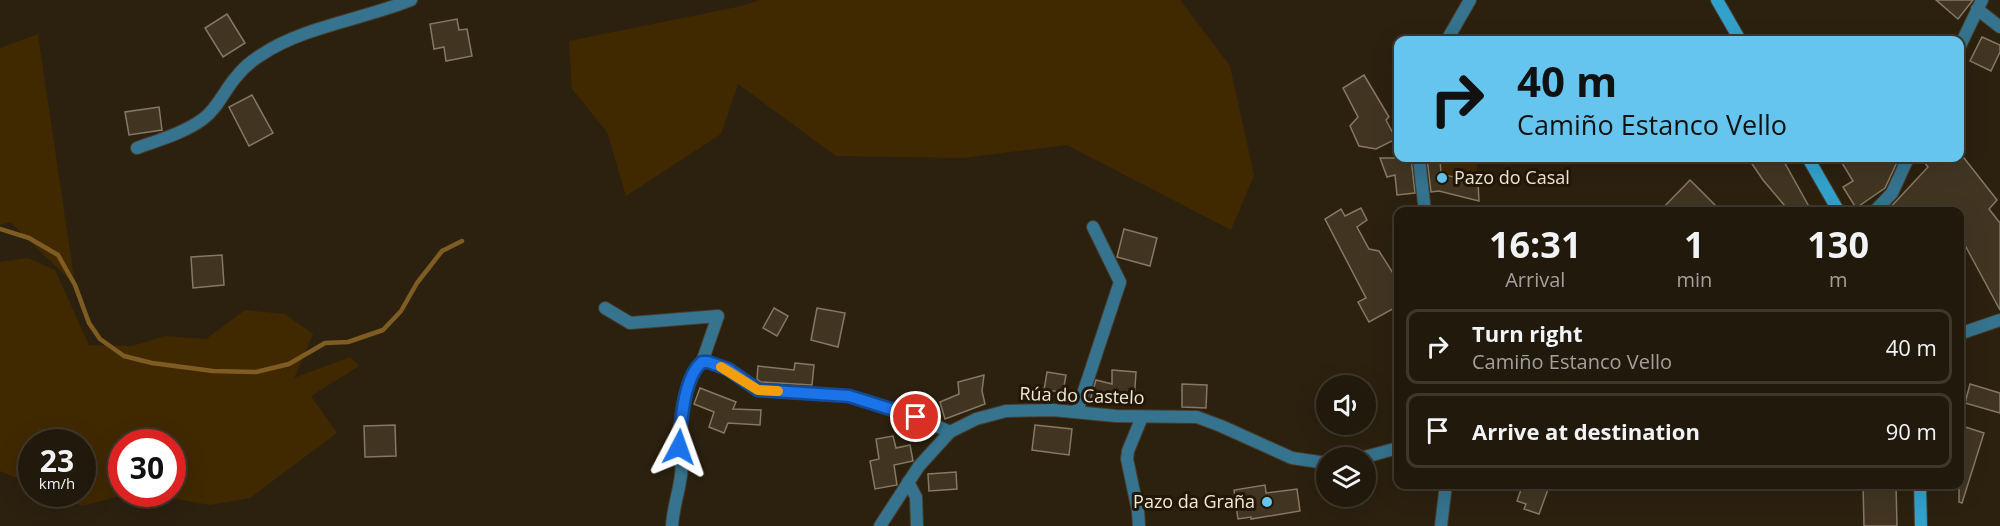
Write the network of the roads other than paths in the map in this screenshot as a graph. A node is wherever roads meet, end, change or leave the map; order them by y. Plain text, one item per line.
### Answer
1 (411, 0) edge
2 (1470, 0) edge
3 (1717, 0) edge
4 (1980, 5) edge
5 (2000, 27) edge
6 (1449, 36) edge
7 (1738, 36) edge
8 (1964, 38) edge
9 (137, 148) dead end
10 (1419, 162) edge
11 (1810, 162) edge
12 (1906, 162) edge
13 (1424, 207) edge
14 (1836, 207) edge
15 (1879, 207) edge
16 (1093, 227) dead end
17 (605, 308) dead end
18 (2000, 320) edge
19 (1964, 332) edge
20 (702, 362) junction
21 (1077, 412) junction
22 (1142, 417) junction
23 (950, 432) junction
24 (1394, 449) edge
25 (1376, 454) edge
26 (1316, 462) edge
27 (908, 482) junction
28 (1445, 489) edge
29 (1920, 489) edge
30 (672, 526) edge
31 (880, 526) edge
32 (917, 526) edge
33 (1139, 526) edge
34 (1441, 526) edge
35 (1921, 526) edge

1 - 9 street
2 - 6 street
3 - 7 main road
4 - 5 street
4 - 8 street
10 - 13 street
11 - 14 main road
12 - 15 street
16 - 21 street
17 - 20 street
18 - 19 street
20 - 23 street
20 - 30 street
21 - 22 street, Rúa do Castelo
21 - 23 street, Rúa do Castelo
22 - 26 street, Rúa do Castelo
22 - 33 street
23 - 27 street, Rúa do Castelo
24 - 25 street
27 - 31 street, Rúa do Castelo
27 - 32 street
28 - 34 street
29 - 35 main road

